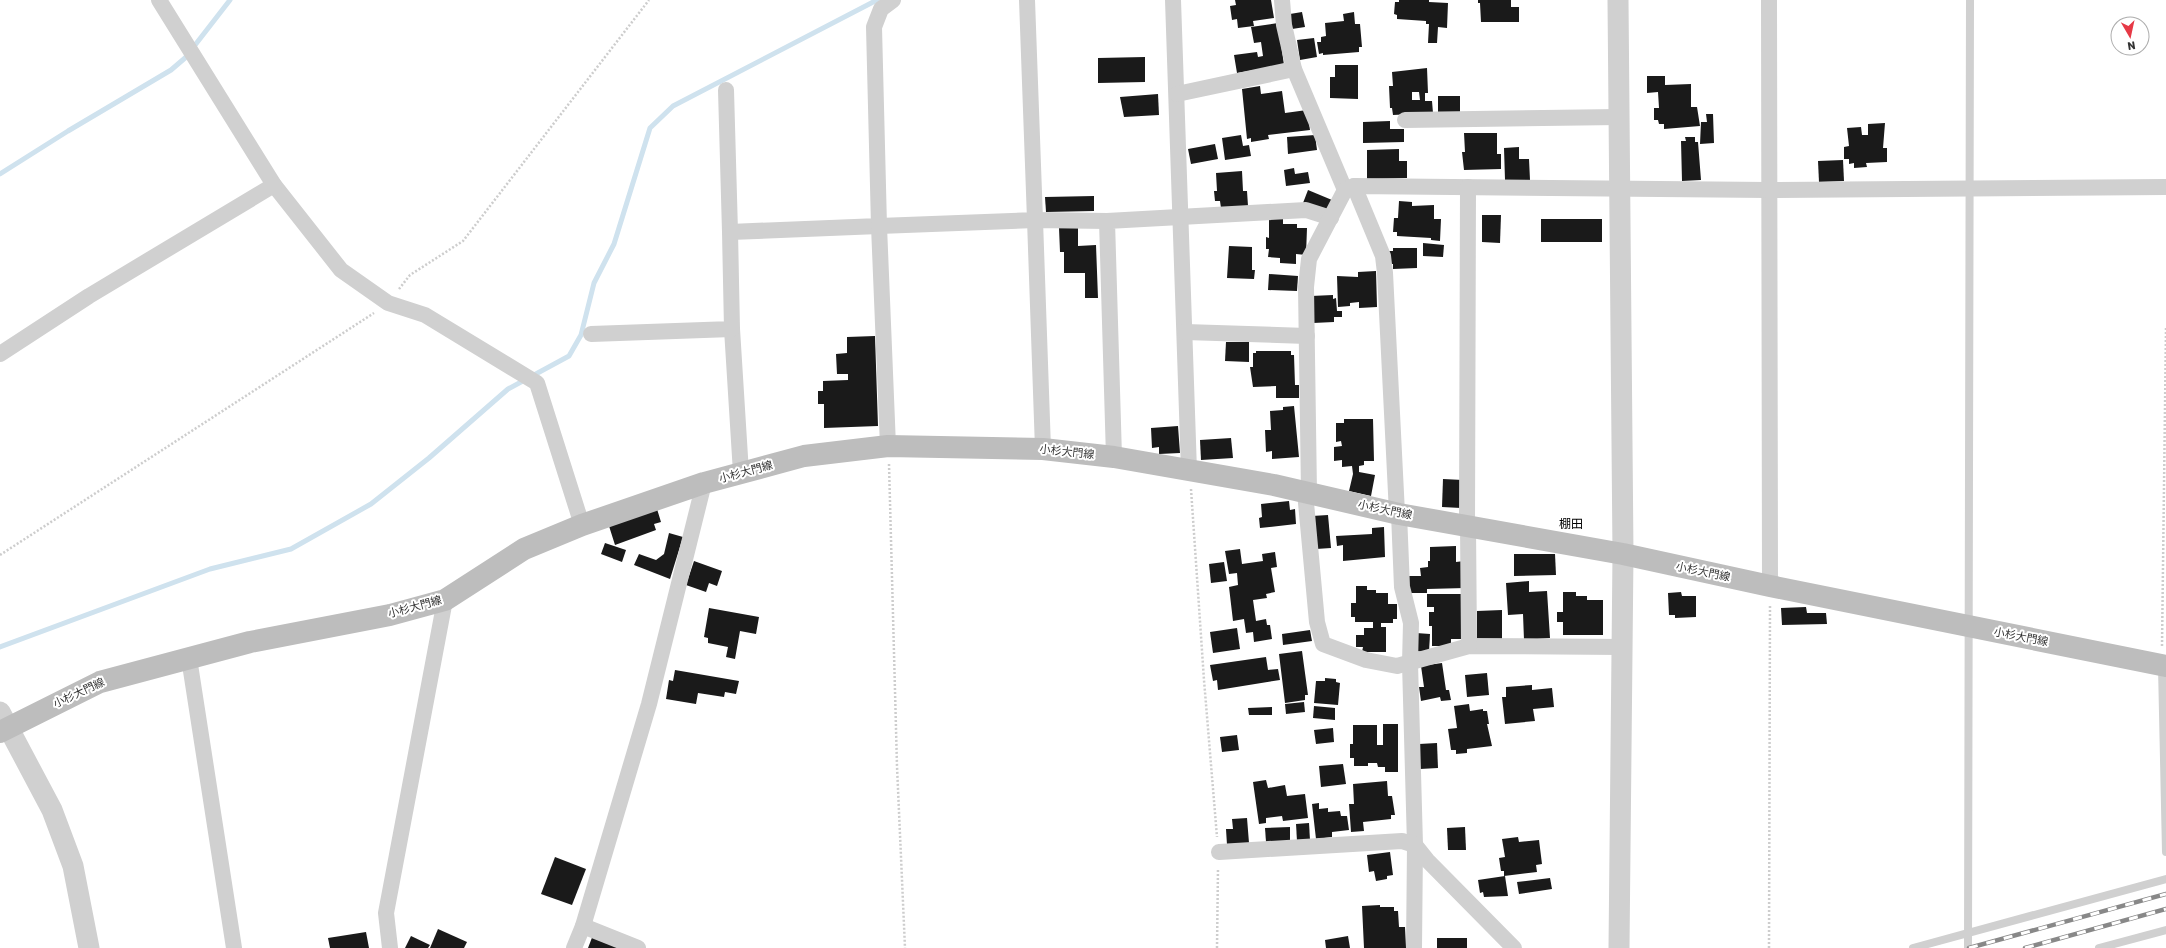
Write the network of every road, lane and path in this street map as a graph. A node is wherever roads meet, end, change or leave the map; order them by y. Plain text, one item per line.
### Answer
1 (159, 0) edge
2 (649, 0) edge
3 (893, 0) edge
4 (1027, 0) edge
5 (1173, 0) edge
6 (1282, 0) edge
7 (1618, 0) edge
8 (1769, 0) edge
9 (1970, 0) edge
10 (1294, 69) junction
11 (726, 90) dead end
12 (1177, 94) junction
13 (1619, 117) junction
14 (1405, 120) dead end
15 (274, 185) junction
16 (1468, 187) junction
17 (2166, 187) edge
18 (1350, 188) junction
19 (1619, 188) junction
20 (1970, 188) junction
21 (1768, 190) junction
22 (1182, 218) junction
23 (1331, 218) junction
24 (1035, 220) junction
25 (1107, 221) junction
26 (879, 226) junction
27 (730, 232) junction
28 (388, 303) junction
29 (732, 328) junction
30 (2166, 328) edge
31 (1185, 332) junction
32 (590, 334) dead end
33 (1307, 336) junction
34 (0, 354) edge
35 (888, 446) junction
36 (1043, 449) junction
37 (1114, 458) junction
38 (1189, 471) junction
39 (741, 473) junction
40 (704, 483) junction
41 (1307, 492) junction
42 (1398, 514) junction
43 (582, 525) junction
44 (1467, 526) junction
45 (1623, 554) junction
46 (0, 555) edge
47 (1770, 586) junction
48 (445, 600) junction
49 (1970, 626) junction
50 (1469, 646) junction
51 (1622, 647) junction
52 (189, 658) junction
53 (1410, 663) junction
54 (2164, 665) edge
55 (3, 724) edge
56 (1415, 845) junction
57 (1219, 852) junction
58 (2166, 852) edge
59 (2166, 879) edge
60 (583, 926) junction
61 (2166, 930) edge
62 (1968, 933) junction
63 (89, 948) edge
64 (234, 948) edge
65 (390, 948) edge
66 (574, 948) edge
67 (638, 948) edge
68 (906, 948) edge
69 (1217, 948) edge
70 (1414, 948) edge
71 (1514, 948) edge
72 (1619, 948) edge
73 (1769, 948) edge
74 (1912, 948) edge
75 (1968, 948) edge
76 (2099, 948) edge

1 - 15 street
2 - 28 path
3 - 26 street
4 - 24 street
5 - 12 street
6 - 10 street
7 - 13 street
8 - 21 street
9 - 20 lane
10 - 12 street
10 - 18 street
11 - 27 street
12 - 22 street
13 - 14 street
13 - 19 street
15 - 28 street
15 - 34 street
16 - 18 street
16 - 19 street
16 - 44 street
17 - 20 street
18 - 23 street
18 - 42 street
19 - 21 street
19 - 45 street
20 - 21 street
20 - 49 lane
21 - 47 street
22 - 23 street
22 - 25 street
22 - 31 street
23 - 33 street
24 - 25 street
24 - 26 street
24 - 36 street
25 - 37 street
26 - 27 street
26 - 35 street
27 - 29 street
28 - 43 street
28 - 46 path
29 - 32 street
29 - 39 street
30 - 54 path
31 - 33 street
31 - 38 street
33 - 41 street
35 - 36 main road, 小杉大門線
35 - 39 main road, 小杉大門線
35 - 68 path
36 - 37 main road, 小杉大門線
37 - 38 main road, 小杉大門線
38 - 41 main road, 小杉大門線
38 - 57 path
39 - 40 main road, 小杉大門線
40 - 43 main road, 小杉大門線
40 - 60 street
41 - 42 main road, 小杉大門線
41 - 53 street
42 - 44 main road, 小杉大門線
42 - 53 street
43 - 48 main road, 小杉大門線
44 - 45 main road, 小杉大門線
44 - 50 street
45 - 47 main road, 小杉大門線
45 - 51 street
47 - 49 main road, 小杉大門線
47 - 73 path
48 - 52 main road, 小杉大門線
48 - 65 street
49 - 54 main road, 小杉大門線
49 - 62 lane
50 - 51 street
50 - 53 street
51 - 72 street
52 - 55 main road, 小杉大門線
52 - 64 street
53 - 56 street
54 - 58 lane
55 - 63 street
56 - 57 street
56 - 70 street
56 - 71 street
57 - 69 path
59 - 62 lane
60 - 66 street
60 - 67 street
61 - 76 lane
62 - 74 lane
62 - 75 lane

